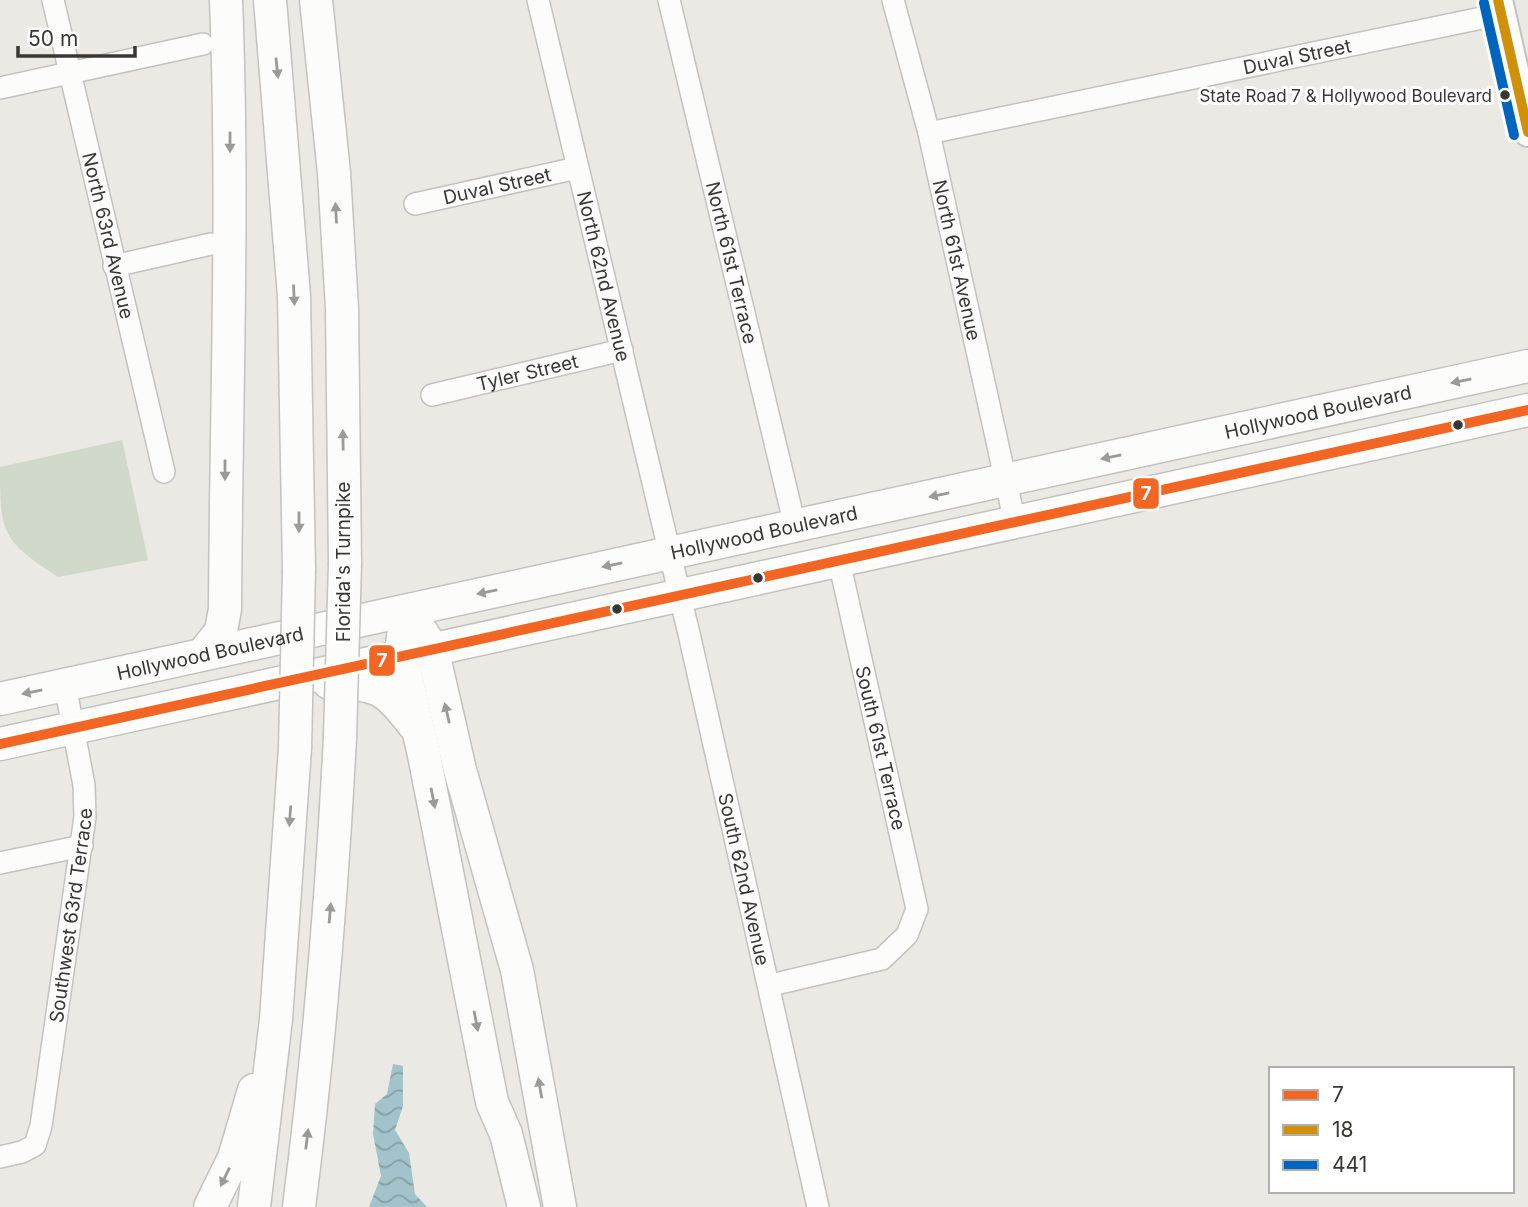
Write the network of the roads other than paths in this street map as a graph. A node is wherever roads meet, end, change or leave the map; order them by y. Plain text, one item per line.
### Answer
1 (52, 0) edge
2 (226, 0) edge
3 (270, 0) edge
4 (316, 0) edge
5 (538, 0) edge
6 (669, 0) edge
7 (893, 0) edge
8 (1499, 7) edge
9 (203, 44) dead end
10 (69, 73) junction
11 (0, 88) edge
12 (1528, 132) edge
13 (929, 133) junction
14 (577, 168) junction
15 (415, 204) dead end
16 (211, 244) dead end
17 (114, 266) junction
18 (622, 350) junction
19 (1528, 366) edge
20 (432, 395) dead end
21 (1528, 410) edge
22 (164, 472) dead end
23 (1006, 480) junction
24 (1015, 523) junction
25 (795, 526) junction
26 (670, 553) junction
27 (839, 561) junction
28 (680, 595) junction
29 (407, 610) junction
30 (432, 648) junction
31 (204, 654) junction
32 (401, 655) junction
33 (278, 683) junction
34 (65, 685) junction
35 (0, 699) edge
36 (74, 728) junction
37 (419, 731) junction
38 (0, 744) edge
39 (82, 846) junction
40 (0, 863) edge
41 (771, 985) junction
42 (276, 1018) junction
43 (492, 1102) junction
44 (0, 1157) edge
45 (211, 1207) edge
46 (254, 1207) edge
47 (299, 1207) edge
48 (502, 1207) edge
49 (524, 1207) edge
50 (560, 1207) edge
51 (818, 1207) edge

1 - 10 street, North 63rd Avenue
2 -> 31 highway
3 -> 42 highway, bridge
47 -> 4 highway, Florida's Turnpike, bridge
5 - 14 street, North 62nd Avenue
6 - 25 street, North 61st Terrace
7 - 13 street, North 61st Avenue
8 - 12 main road
8 - 13 street, Duval Street
9 - 10 street
10 - 11 street
10 - 17 street, North 63rd Avenue
13 - 23 street, North 61st Avenue
14 - 15 street, Duval Street
14 - 18 street, North 62nd Avenue
16 - 17 street
17 - 22 street, North 63rd Avenue
18 - 20 street, Tyler Street
18 - 26 street, North 62nd Avenue
19 -> 23 highway, Hollywood Boulevard
21 - 24 highway
23 - 24 street, North 61st Avenue
23 -> 25 highway, Hollywood Boulevard
24 - 27 highway
25 - 26 highway, Hollywood Boulevard
26 - 28 street, South 62nd Avenue
26 -> 29 highway, Hollywood Boulevard
27 - 28 highway
27 - 41 street, South 61st Terrace
28 - 30 highway
28 - 41 street, South 62nd Avenue
29 - 30 highway
29 - 31 highway, Hollywood Boulevard
29 - 32 highway
30 - 32 highway
50 -> 30 highway
31 - 34 highway, Hollywood Boulevard
32 - 33 highway
32 - 37 highway
33 - 36 highway
33 - 37 highway
34 -> 35 highway, Hollywood Boulevard
34 - 36 street, Southwest 63rd Terrace
36 - 38 highway
36 - 39 street, Southwest 63rd Terrace
37 -> 43 highway
39 - 40 street
39 - 44 street, Southwest 63rd Terrace
41 - 51 street, South 62nd Avenue
42 -> 45 highway
42 - 46 highway
43 - 48 highway
43 - 49 highway

